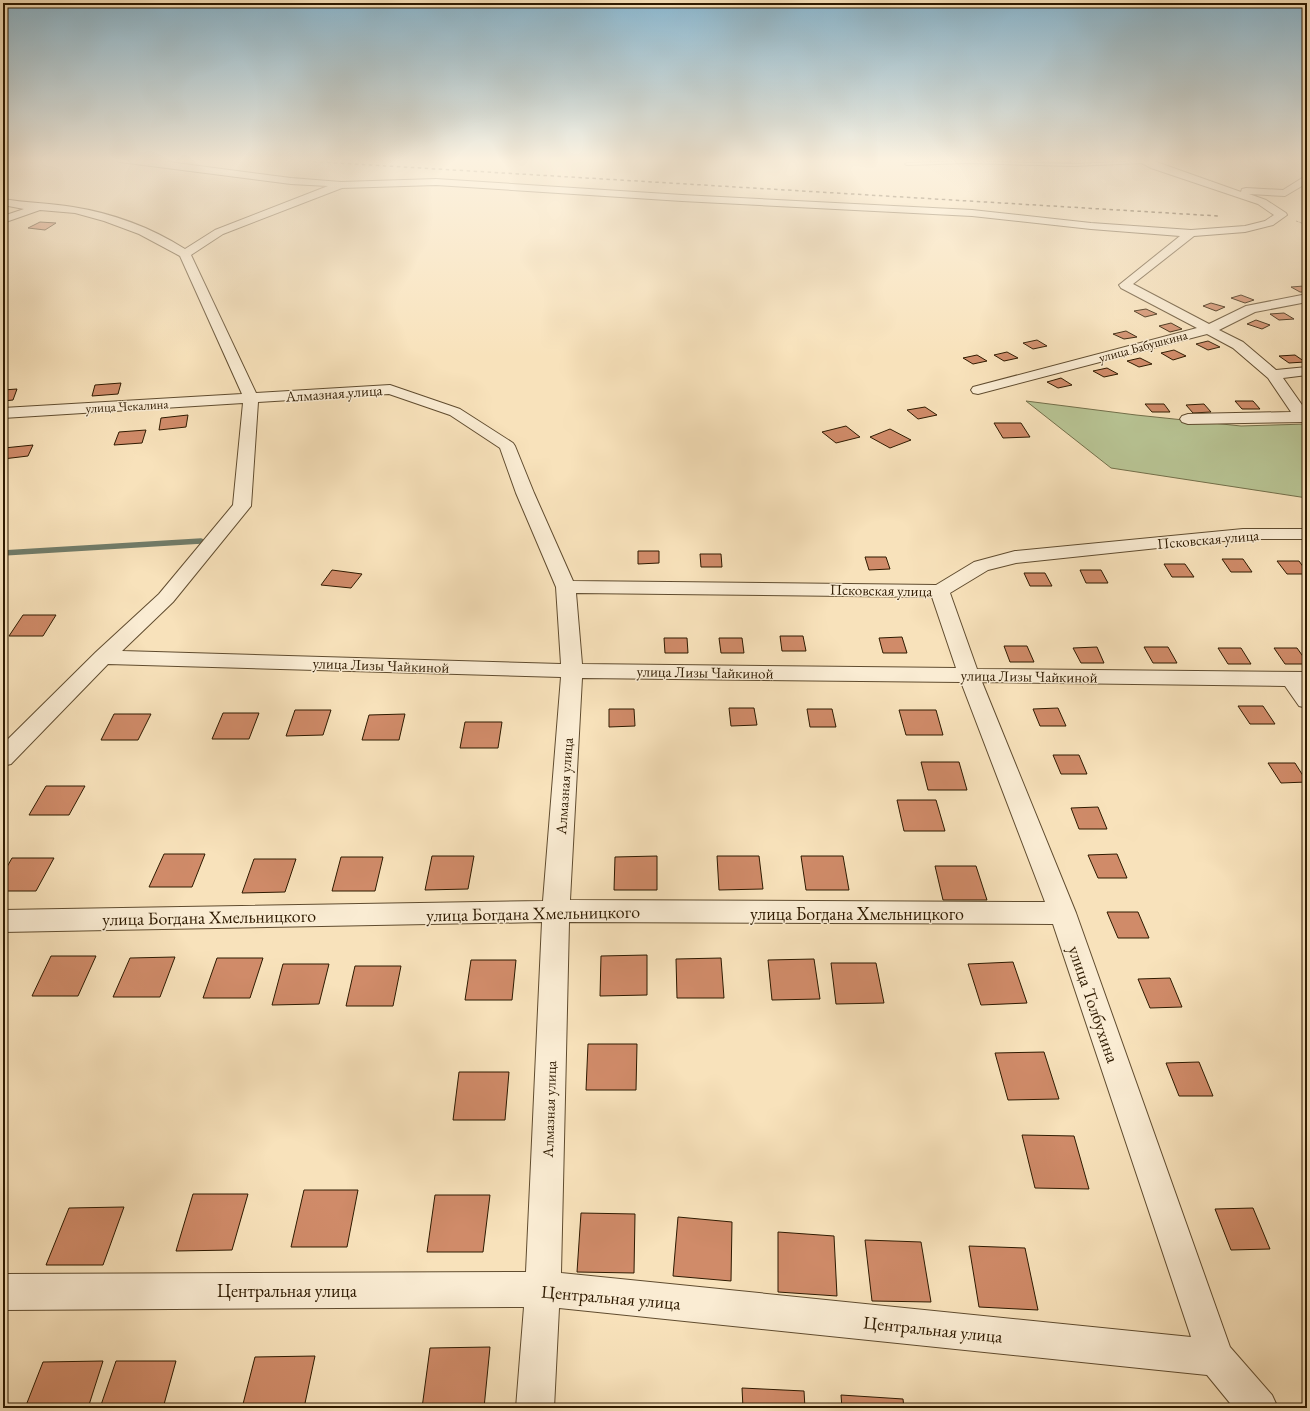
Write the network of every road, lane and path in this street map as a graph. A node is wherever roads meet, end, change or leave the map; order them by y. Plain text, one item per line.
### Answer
1 (123, 225) edge
2 (238, 225) edge
3 (1080, 225) edge
4 (1262, 225) edge
5 (1190, 233) junction
6 (184, 254) junction
7 (1307, 298) edge
8 (1210, 329) junction
9 (1307, 371) edge
10 (1273, 375) junction
11 (978, 390) dead end
12 (251, 398) junction
13 (3, 413) edge
14 (1305, 416) edge
15 (1188, 419) dead end
16 (1307, 534) edge
17 (566, 587) junction
18 (940, 591) junction
19 (103, 657) junction
20 (572, 670) junction
21 (969, 676) junction
22 (1299, 679) edge
23 (1307, 701) edge
24 (3, 758) edge
25 (556, 911) junction
26 (1063, 913) junction
27 (3, 921) edge
28 (543, 1289) junction
29 (3, 1292) edge
30 (1216, 1358) junction
31 (535, 1408) edge
32 (1259, 1408) edge

1 - 6 street
2 - 6 street
3 - 5 street
4 - 5 street
5 - 8 street
6 - 12 street
7 - 8 street, улица Бабушкина
8 - 10 street
8 - 11 street, улица Бабушкина
9 - 10 street
10 - 14 street
12 - 13 street, улица Чекалина
12 - 17 street, Алмазная улица
12 - 19 street
14 - 15 street
16 - 18 street, Псковская улица
17 - 18 street, Псковская улица
17 - 20 street, Алмазная улица
18 - 21 street, улица Толбухина
19 - 20 street, улица Лизы Чайкиной
19 - 24 street
20 - 21 street, улица Лизы Чайкиной
20 - 25 street, Алмазная улица
21 - 22 street, улица Лизы Чайкиной
21 - 26 street, улица Толбухина
22 - 23 street
25 - 26 street, улица Богдана Хмельницкого
25 - 27 street, улица Богдана Хмельницкого
25 - 28 street, Алмазная улица
26 - 30 street, улица Толбухина
28 - 29 street, Центральная улица
28 - 30 street, Центральная улица
28 - 31 street, Алмазная улица
30 - 32 street, улица Толбухина

